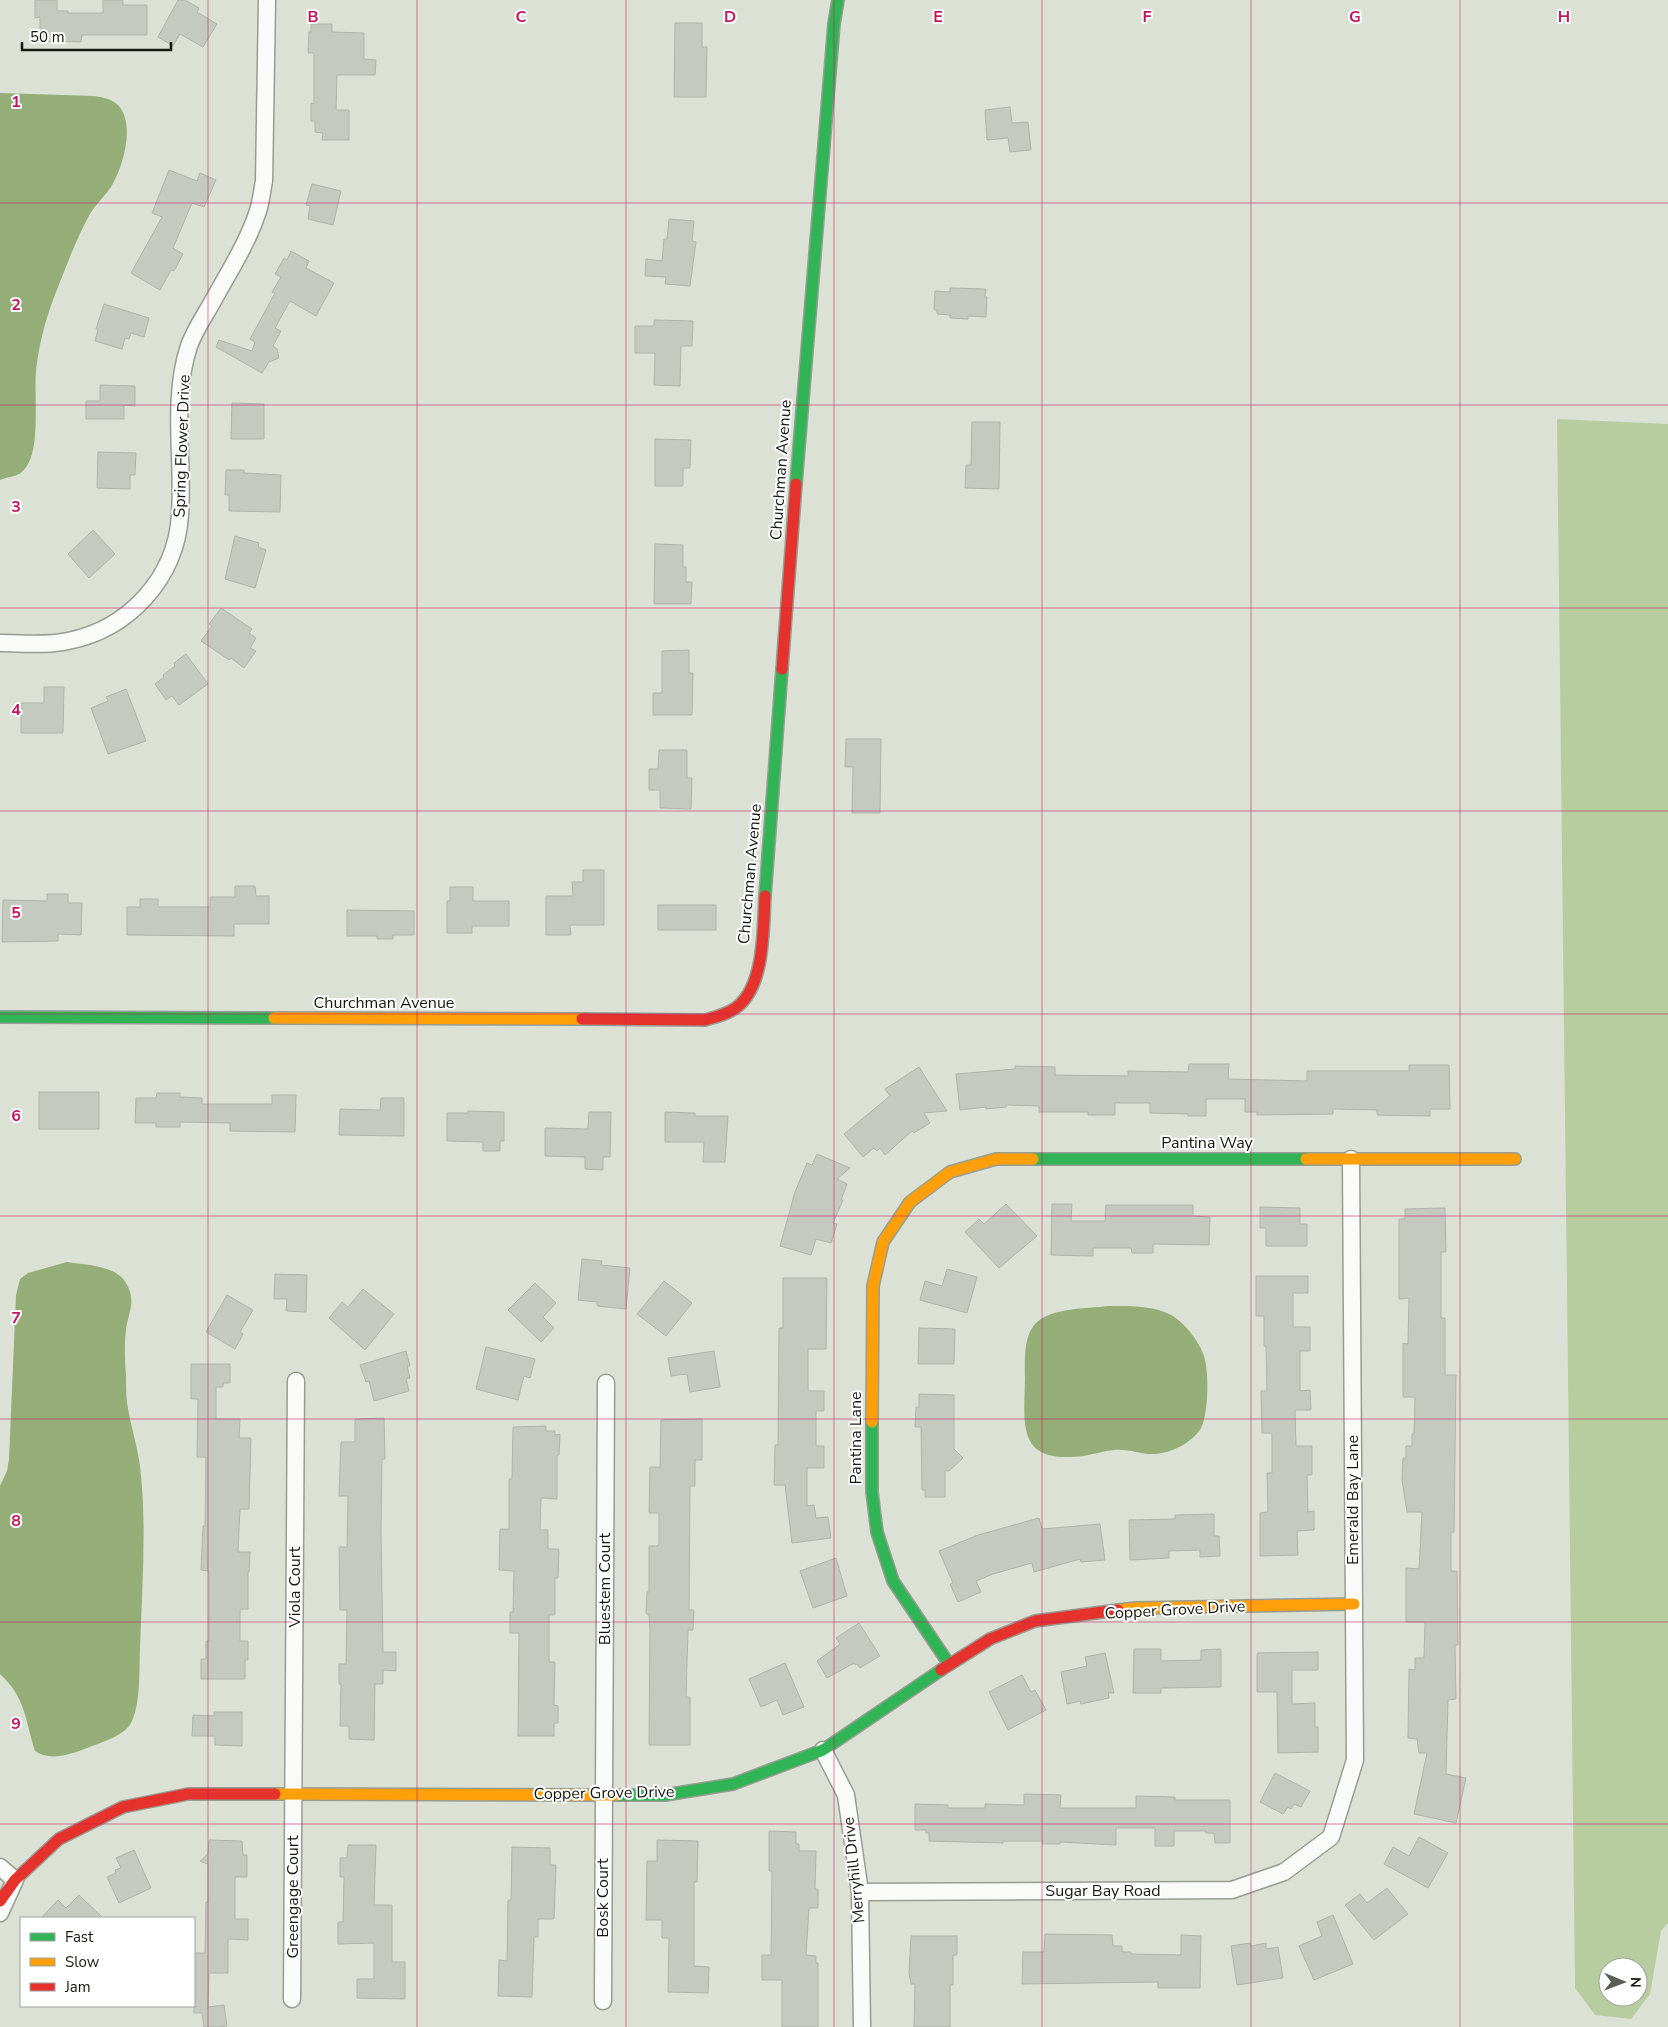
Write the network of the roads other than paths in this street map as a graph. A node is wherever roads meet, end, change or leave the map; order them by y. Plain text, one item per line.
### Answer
1 (267, 0) edge
2 (838, 0) edge
3 (0, 643) edge
4 (0, 1017) edge
5 (1351, 1159) junction
6 (1515, 1160) dead end
7 (910, 1202) joint
8 (296, 1381) dead end
9 (606, 1383) dead end
10 (1354, 1604) junction
11 (949, 1664) junction
12 (823, 1750) junction
13 (294, 1794) junction
14 (604, 1796) junction
15 (1331, 1837) joint
16 (0, 1867) edge
17 (15, 1880) junction
18 (860, 1892) junction
19 (0, 1901) edge
20 (0, 1913) edge
21 (292, 1999) dead end
22 (603, 2001) dead end
23 (862, 2027) edge

1 - 3 street, Spring Flower Drive
2 - 4 street, Churchman Avenue
5 - 6 street, Pantina Way
5 - 7 street, Pantina Way
5 - 10 street, Emerald Bay Lane
7 - 11 street, Pantina Lane
8 - 13 street, Viola Court
9 - 14 street, Bluestem Court
10 - 11 street, Copper Grove Drive
10 - 15 street, Emerald Bay Lane
11 - 12 street, Copper Grove Drive
12 - 14 street, Copper Grove Drive
12 - 18 street, Merryhill Drive
13 - 14 street, Copper Grove Drive
13 - 17 street, Copper Grove Drive
13 - 21 street, Greengage Court
14 - 22 street, Bosk Court
15 - 18 street, Sugar Bay Road
16 - 17 street
17 - 19 street, Copper Grove Drive
17 - 20 street, Copper Grove Drive
18 - 23 street, Merryhill Drive

